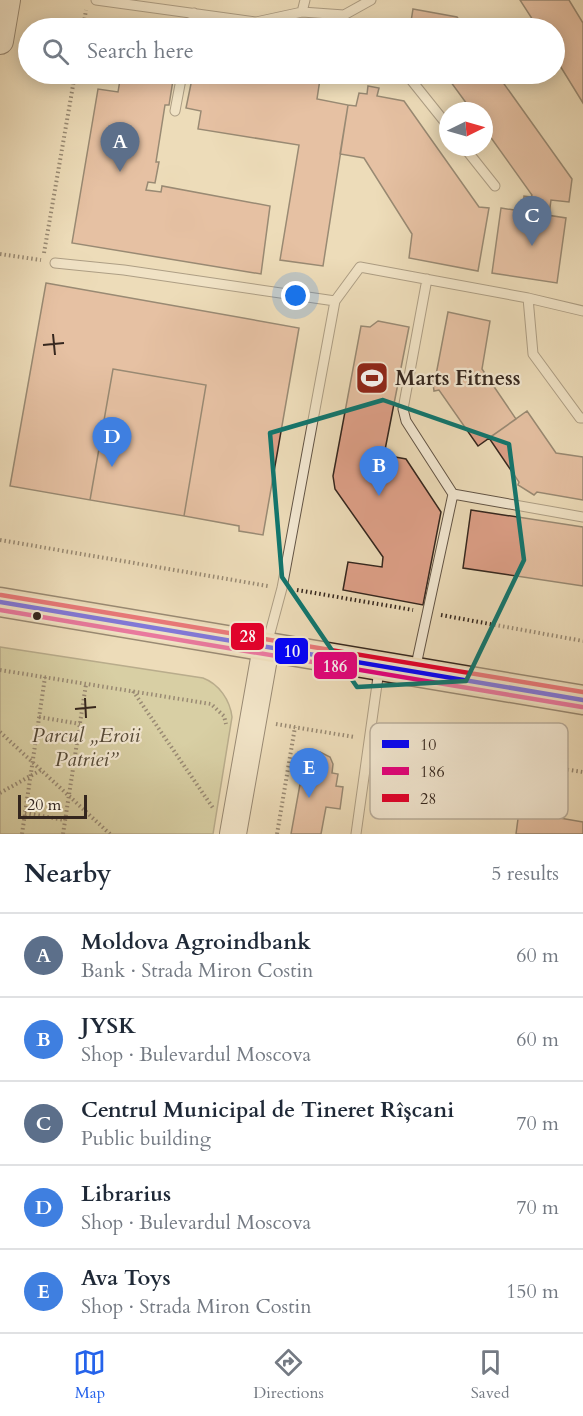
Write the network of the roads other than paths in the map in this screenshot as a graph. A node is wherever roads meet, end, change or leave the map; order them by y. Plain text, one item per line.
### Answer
1 (7, 0) edge
2 (96, 0) edge
3 (304, 0) edge
4 (371, 0) edge
5 (302, 12) junction
6 (194, 13) junction
7 (193, 18) edge
8 (222, 18) edge
9 (283, 18) edge
10 (0, 41) edge
11 (180, 84) edge
12 (414, 84) edge
13 (175, 111) dead end
14 (439, 115) edge
15 (471, 156) edge
16 (495, 186) dead end
17 (48, 262) road end
18 (427, 279) junction
19 (528, 298) junction
20 (335, 301) junction
21 (583, 311) edge
22 (583, 418) edge
23 (453, 494) junction
24 (583, 518) edge
25 (0, 602) edge
26 (266, 647) junction
27 (379, 666) junction
28 (415, 672) junction
29 (583, 700) edge
30 (371, 723) edge
31 (370, 727) edge
32 (233, 834) edge
33 (356, 834) edge

1 - 10 street
2 - 6 lane
3 - 5 lane
4 - 5 lane
5 - 9 lane
6 - 7 lane
6 - 8 lane
11 - 13 lane
12 - 14 lane
15 - 16 lane
17 - 20 lane
18 - 19 lane
18 - 20 lane
18 - 23 lane
19 - 21 lane
19 - 22 lane
20 - 26 lane
23 - 24 lane
23 - 28 lane
25 - 26 main road
26 - 27 main road
26 - 32 street
27 - 28 main road
27 - 30 lane
28 - 29 main road
31 - 33 lane

